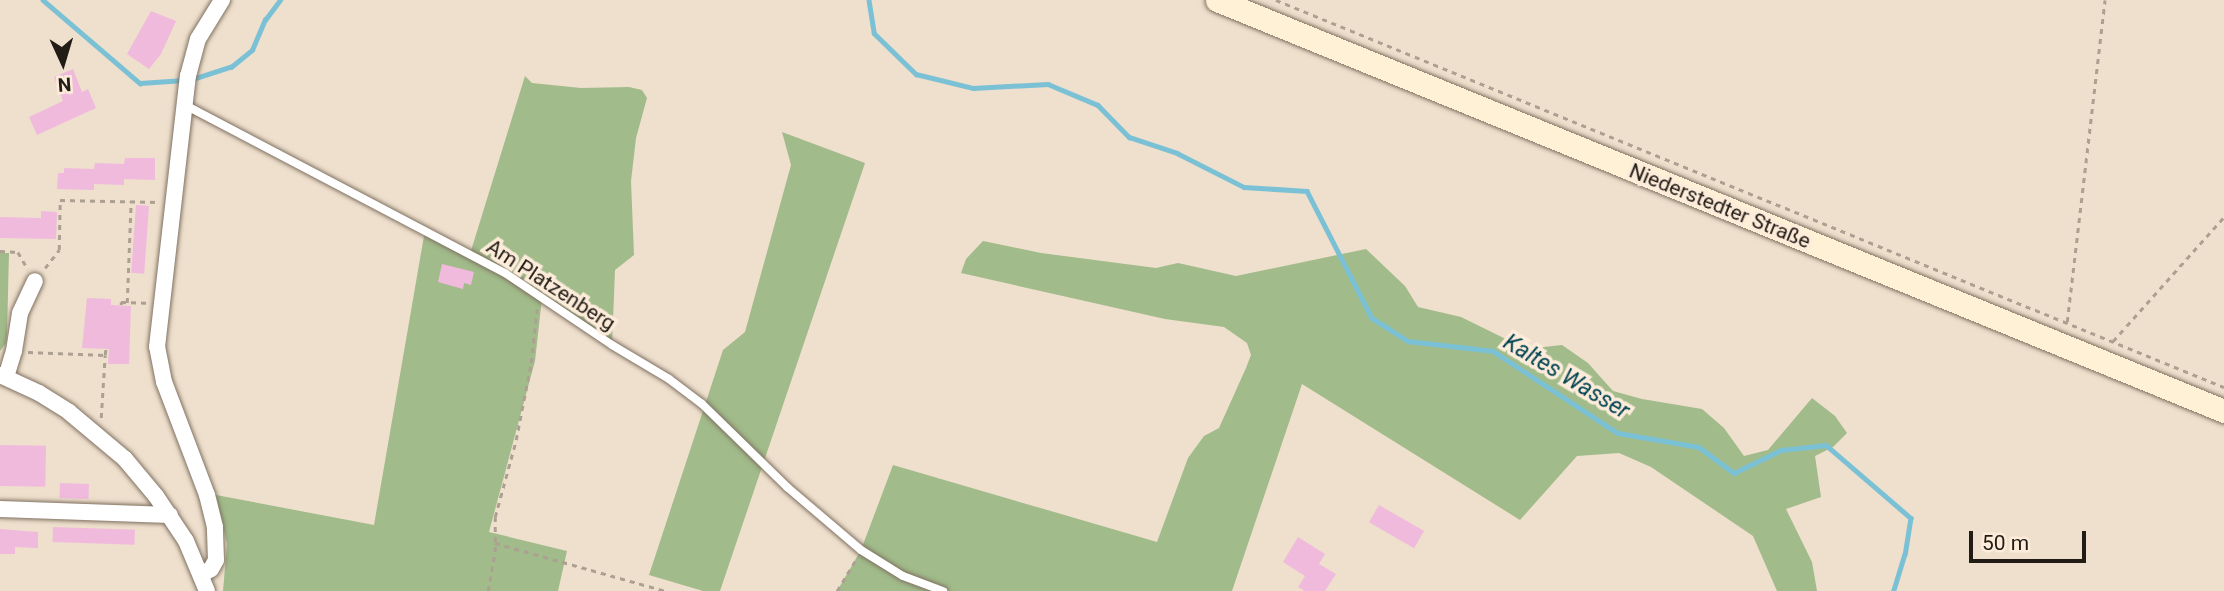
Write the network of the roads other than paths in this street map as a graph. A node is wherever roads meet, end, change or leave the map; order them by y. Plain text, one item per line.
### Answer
1 (222, 0) edge
2 (1217, 0) edge
3 (186, 91) junction
4 (35, 282) road end
5 (3, 376) edge
6 (2224, 411) edge
7 (0, 509) edge
8 (170, 515) junction
9 (202, 574) junction
10 (207, 591) edge
11 (943, 591) edge

1 - 3 street
2 - 6 main road, Niederstedter Straße
3 - 9 street
3 - 11 lane, Am Platzenberg
4 - 5 street
5 - 8 street
7 - 8 street
8 - 9 street
9 - 10 street

